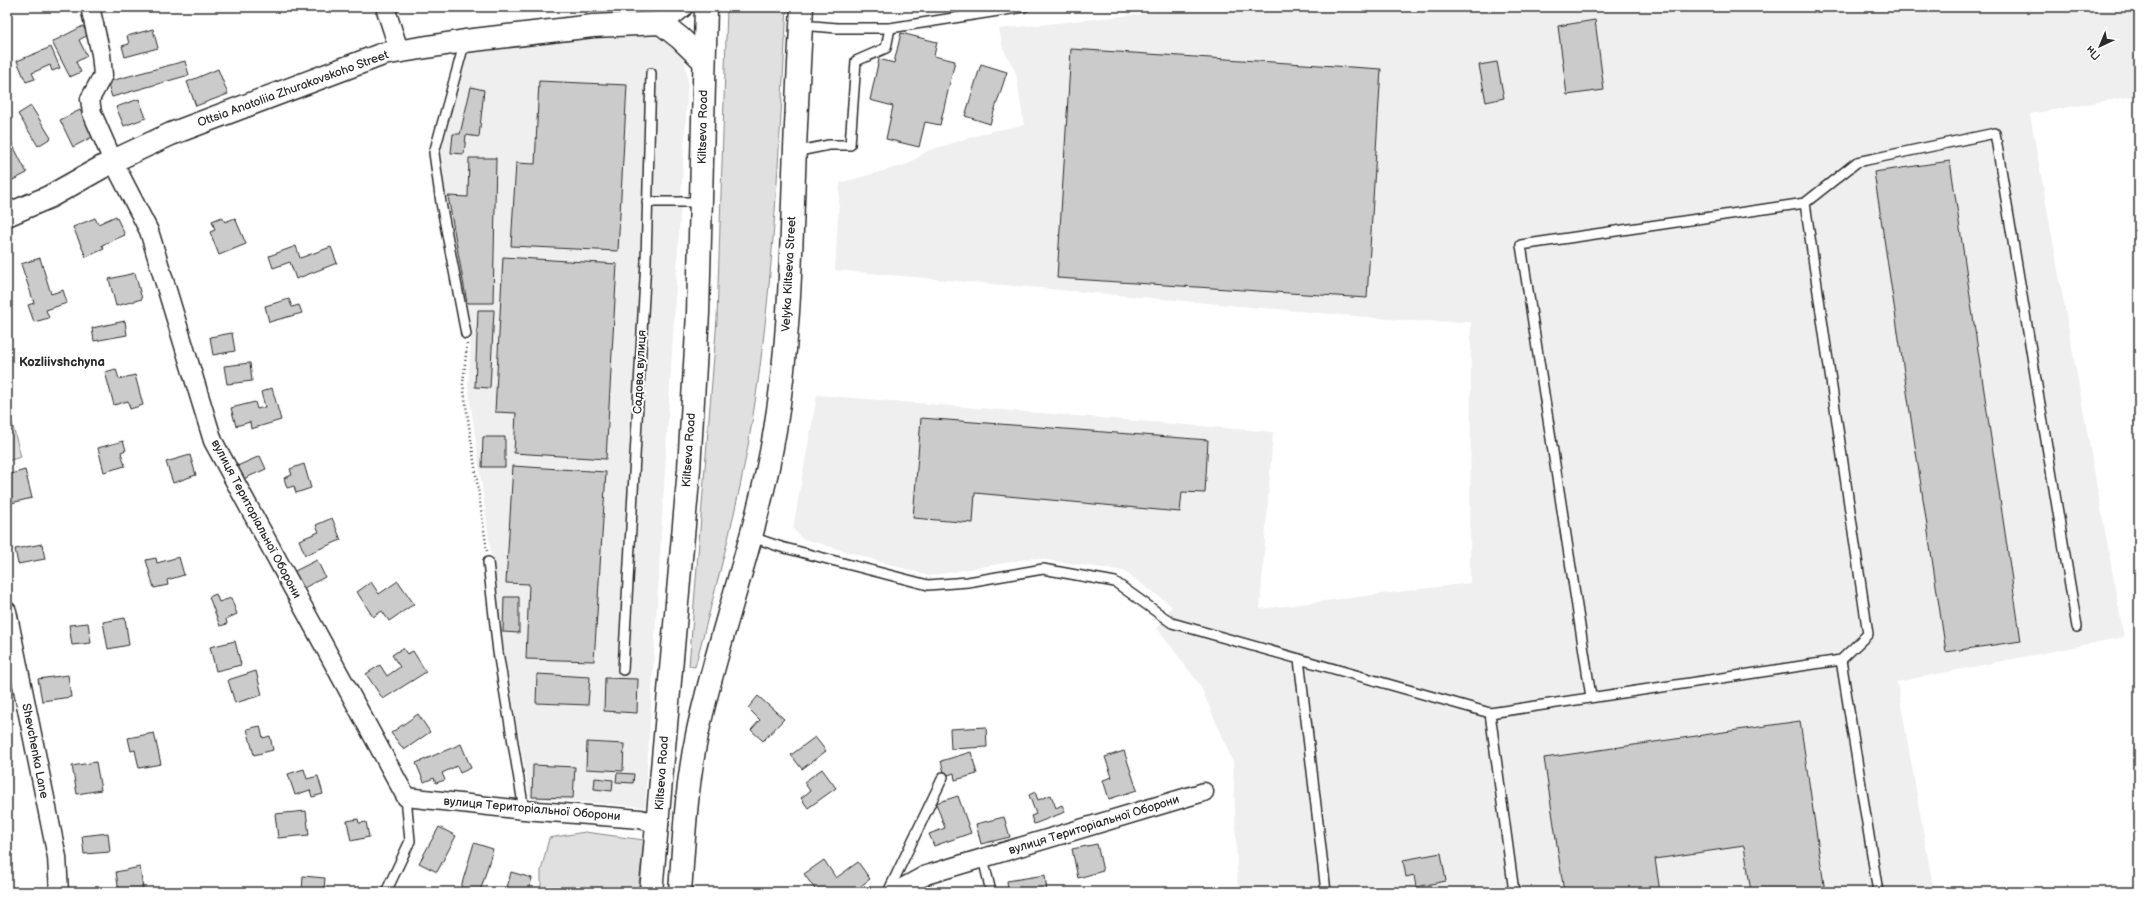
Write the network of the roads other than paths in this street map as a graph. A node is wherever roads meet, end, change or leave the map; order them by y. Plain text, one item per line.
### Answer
1 (90, 7) edge
2 (385, 7) edge
3 (681, 7) edge
4 (706, 7) edge
5 (1024, 7) edge
6 (661, 15) edge
7 (802, 16) edge
8 (890, 28) junction
9 (465, 41) junction
10 (399, 50) junction
11 (704, 61) junction
12 (651, 72) dead end
13 (794, 152) junction
14 (114, 161) junction
15 (647, 202) junction
16 (702, 202) junction
17 (1804, 203) junction
18 (7, 215) edge
19 (466, 334) road end
20 (752, 537) junction
21 (488, 562) road end
22 (7, 611) edge
23 (2077, 627) dead end
24 (1299, 659) junction
25 (1841, 660) junction
26 (623, 670) dead end
27 (1591, 697) junction
28 (1490, 713) junction
29 (943, 777) dead end
30 (1204, 792) dead end
31 (406, 797) junction
32 (524, 810) junction
33 (659, 824) junction
34 (984, 858) junction
35 (60, 892) edge
36 (386, 892) edge
37 (651, 892) edge
38 (680, 892) edge
39 (888, 892) edge
40 (895, 892) edge
41 (991, 892) edge
42 (1326, 892) edge
43 (1514, 892) edge
44 (1878, 892) edge

1 - 14 street, вулиця Територіальної Оборони
2 - 10 street
3 - 6 main road
4 - 11 main road, Kiltseva Road
5 - 8 lane
6 - 9 main road, Ottsia Anatoliia Zhurakovskoho Street
6 - 11 main road
7 - 8 lane
7 - 13 main road, Velyka Kiltseva Street
8 - 13 lane
9 - 10 main road, Ottsia Anatoliia Zhurakovskoho Street
9 - 19 lane
10 - 14 main road, Ottsia Anatoliia Zhurakovskoho Street
11 - 16 main road, Kiltseva Road
12 - 15 lane, Садова вулиця
13 - 20 main road, Velyka Kiltseva Street
14 - 18 main road, Ottsia Anatoliia Zhurakovskoho Street
14 - 31 street, вулиця Територіальної Оборони
15 - 16 lane
15 - 26 lane, Садова вулиця
16 - 33 main road, Kiltseva Road
17 - 23 lane
17 - 25 lane
17 - 27 lane
20 - 24 lane
20 - 38 main road
21 - 32 lane
22 - 35 street, Shevchenka Lane
24 - 28 lane
24 - 42 lane
25 - 27 lane
25 - 44 lane
27 - 28 lane
28 - 43 lane
29 - 39 lane
30 - 34 street, вулиця Територіальної Оборони
31 - 32 street, вулиця Територіальної Оборони
31 - 36 lane, вулиця Територіальної Оборони
32 - 33 street, вулиця Територіальної Оборони
33 - 37 main road, Kiltseva Road
34 - 40 street, вулиця Територіальної Оборони
34 - 41 lane

